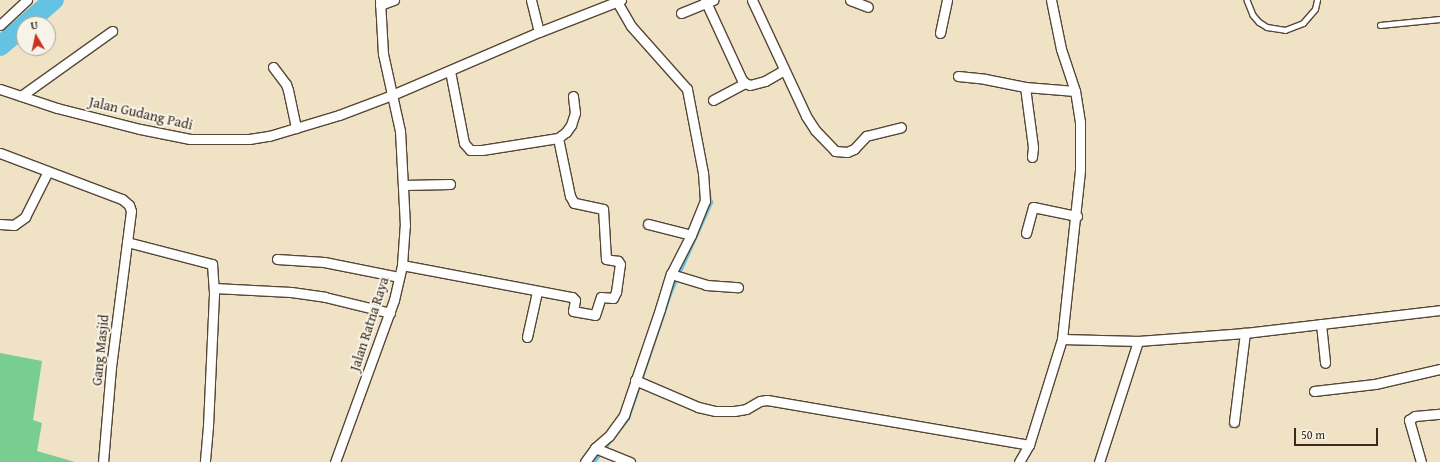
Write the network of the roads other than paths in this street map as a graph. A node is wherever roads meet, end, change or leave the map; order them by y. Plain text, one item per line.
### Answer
1 (27, 0) edge
2 (394, 0) edge
3 (532, 0) edge
4 (752, 0) edge
5 (850, 0) edge
6 (947, 0) edge
7 (1051, 0) edge
8 (1247, 0) edge
9 (1317, 0) edge
10 (619, 1) edge
11 (709, 1) edge
12 (380, 2) edge
13 (868, 7) dead end
14 (681, 13) dead end
15 (1440, 19) edge
16 (0, 25) edge
17 (1380, 25) dead end
18 (112, 31) dead end
19 (539, 32) junction
20 (940, 33) dead end
21 (273, 67) dead end
22 (784, 70) junction
23 (450, 71) junction
24 (958, 76) dead end
25 (745, 83) junction
26 (1025, 87) junction
27 (0, 89) edge
28 (1075, 91) junction
29 (392, 95) junction
30 (21, 96) junction
31 (573, 96) dead end
32 (713, 100) dead end
33 (901, 127) dead end
34 (296, 128) junction
35 (558, 138) junction
36 (0, 153) edge
37 (1032, 157) dead end
38 (48, 171) junction
39 (450, 184) dead end
40 (404, 185) junction
41 (1077, 216) junction
42 (0, 224) edge
43 (648, 224) dead end
44 (1026, 233) dead end
45 (691, 235) junction
46 (127, 242) junction
47 (277, 259) dead end
48 (402, 265) junction
49 (674, 275) junction
50 (399, 277) junction
51 (738, 287) dead end
52 (214, 288) junction
53 (537, 292) junction
54 (1440, 310) edge
55 (390, 313) junction
56 (1321, 324) junction
57 (1245, 333) junction
58 (527, 337) dead end
59 (1062, 339) junction
60 (1138, 341) junction
61 (1325, 363) dead end
62 (1440, 369) edge
63 (637, 380) junction
64 (1314, 391) dead end
65 (1440, 414) edge
66 (1234, 422) dead end
67 (1028, 445) junction
68 (597, 450) junction
69 (103, 462) edge
70 (205, 462) edge
71 (335, 462) edge
72 (585, 462) edge
73 (630, 462) edge
74 (1019, 462) edge
75 (1099, 462) edge
76 (1422, 462) edge

1 - 16 street
2 - 12 street
3 - 19 street
4 - 22 street
5 - 13 street
6 - 20 street
7 - 28 street
8 - 9 lane
10 - 19 street, Jalan Gudang Padi
10 - 45 street
11 - 14 street
11 - 25 street
12 - 29 street, Jalan Ratna Raya
15 - 17 lane
18 - 30 street
19 - 23 street, Jalan Gudang Padi
21 - 34 street
22 - 25 street
22 - 33 street
23 - 29 street, Jalan Gudang Padi
23 - 35 street
24 - 26 street
25 - 32 street
26 - 28 street
26 - 37 street
27 - 30 street, Jalan Gudang Padi
28 - 41 street
29 - 34 street, Jalan Gudang Padi
29 - 40 street, Jalan Ratna Raya
30 - 34 street, Jalan Gudang Padi
31 - 35 street
35 - 53 street
36 - 38 street
38 - 42 street
38 - 46 street, Gang Masjid
39 - 40 street
40 - 48 street, Jalan Ratna Raya
41 - 44 street
41 - 59 street
43 - 45 street
45 - 49 street
46 - 52 street
46 - 69 street, Gang Masjid
47 - 50 street
48 - 50 street, Jalan Ratna Raya
48 - 53 street
49 - 51 street
49 - 63 street
50 - 55 street, Jalan Ratna Raya
52 - 55 street
52 - 70 street
53 - 58 street
54 - 56 street
55 - 71 street, Jalan Ratna Raya
56 - 57 street
56 - 61 street
57 - 60 street
57 - 66 street
59 - 60 street
59 - 67 street
60 - 75 street
62 - 64 street
63 - 67 street
63 - 68 street
65 - 76 street
67 - 74 street
68 - 72 street
68 - 73 street

